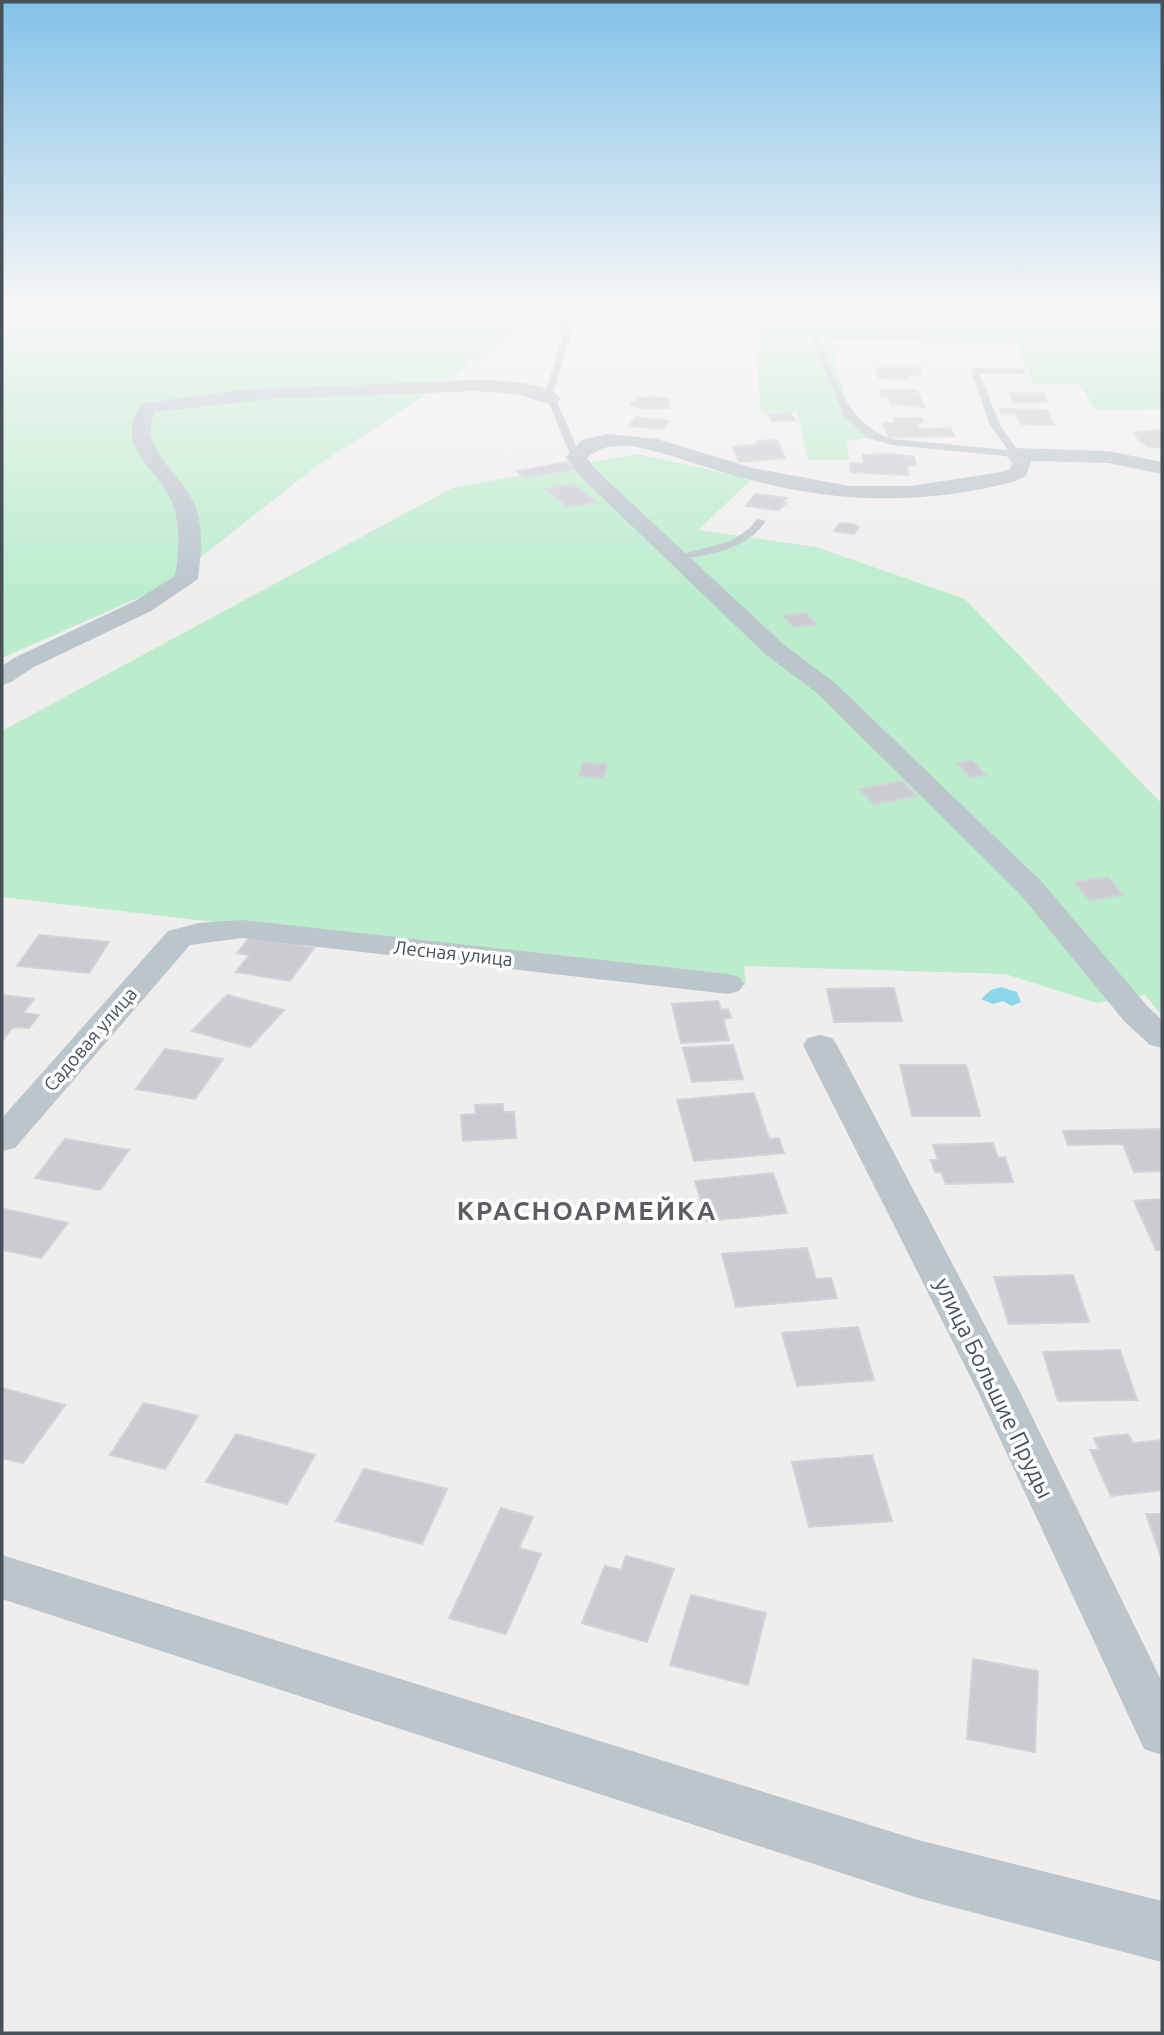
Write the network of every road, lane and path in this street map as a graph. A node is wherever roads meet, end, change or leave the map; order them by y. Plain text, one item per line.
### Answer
1 (186, 402) edge
2 (553, 402) edge
3 (843, 402) edge
4 (986, 402) edge
5 (1015, 453) junction
6 (576, 457) junction
7 (1162, 468) edge
8 (761, 522) dead end
9 (677, 557) junction
10 (2, 677) edge
11 (179, 938) joint
12 (728, 984) dead end
13 (1162, 1038) edge
14 (820, 1045) dead end
15 (2, 1140) edge
16 (2, 1577) edge
17 (1162, 1733) edge
18 (1162, 1933) edge

1 - 10 street
2 - 6 lane
3 - 5 lane
4 - 5 lane
5 - 6 street
5 - 7 street
6 - 9 street
8 - 9 lane
9 - 13 street
11 - 12 street, Лесная улица
11 - 15 street, Садовая улица
14 - 17 street, улица Большие Пруды
16 - 18 street

